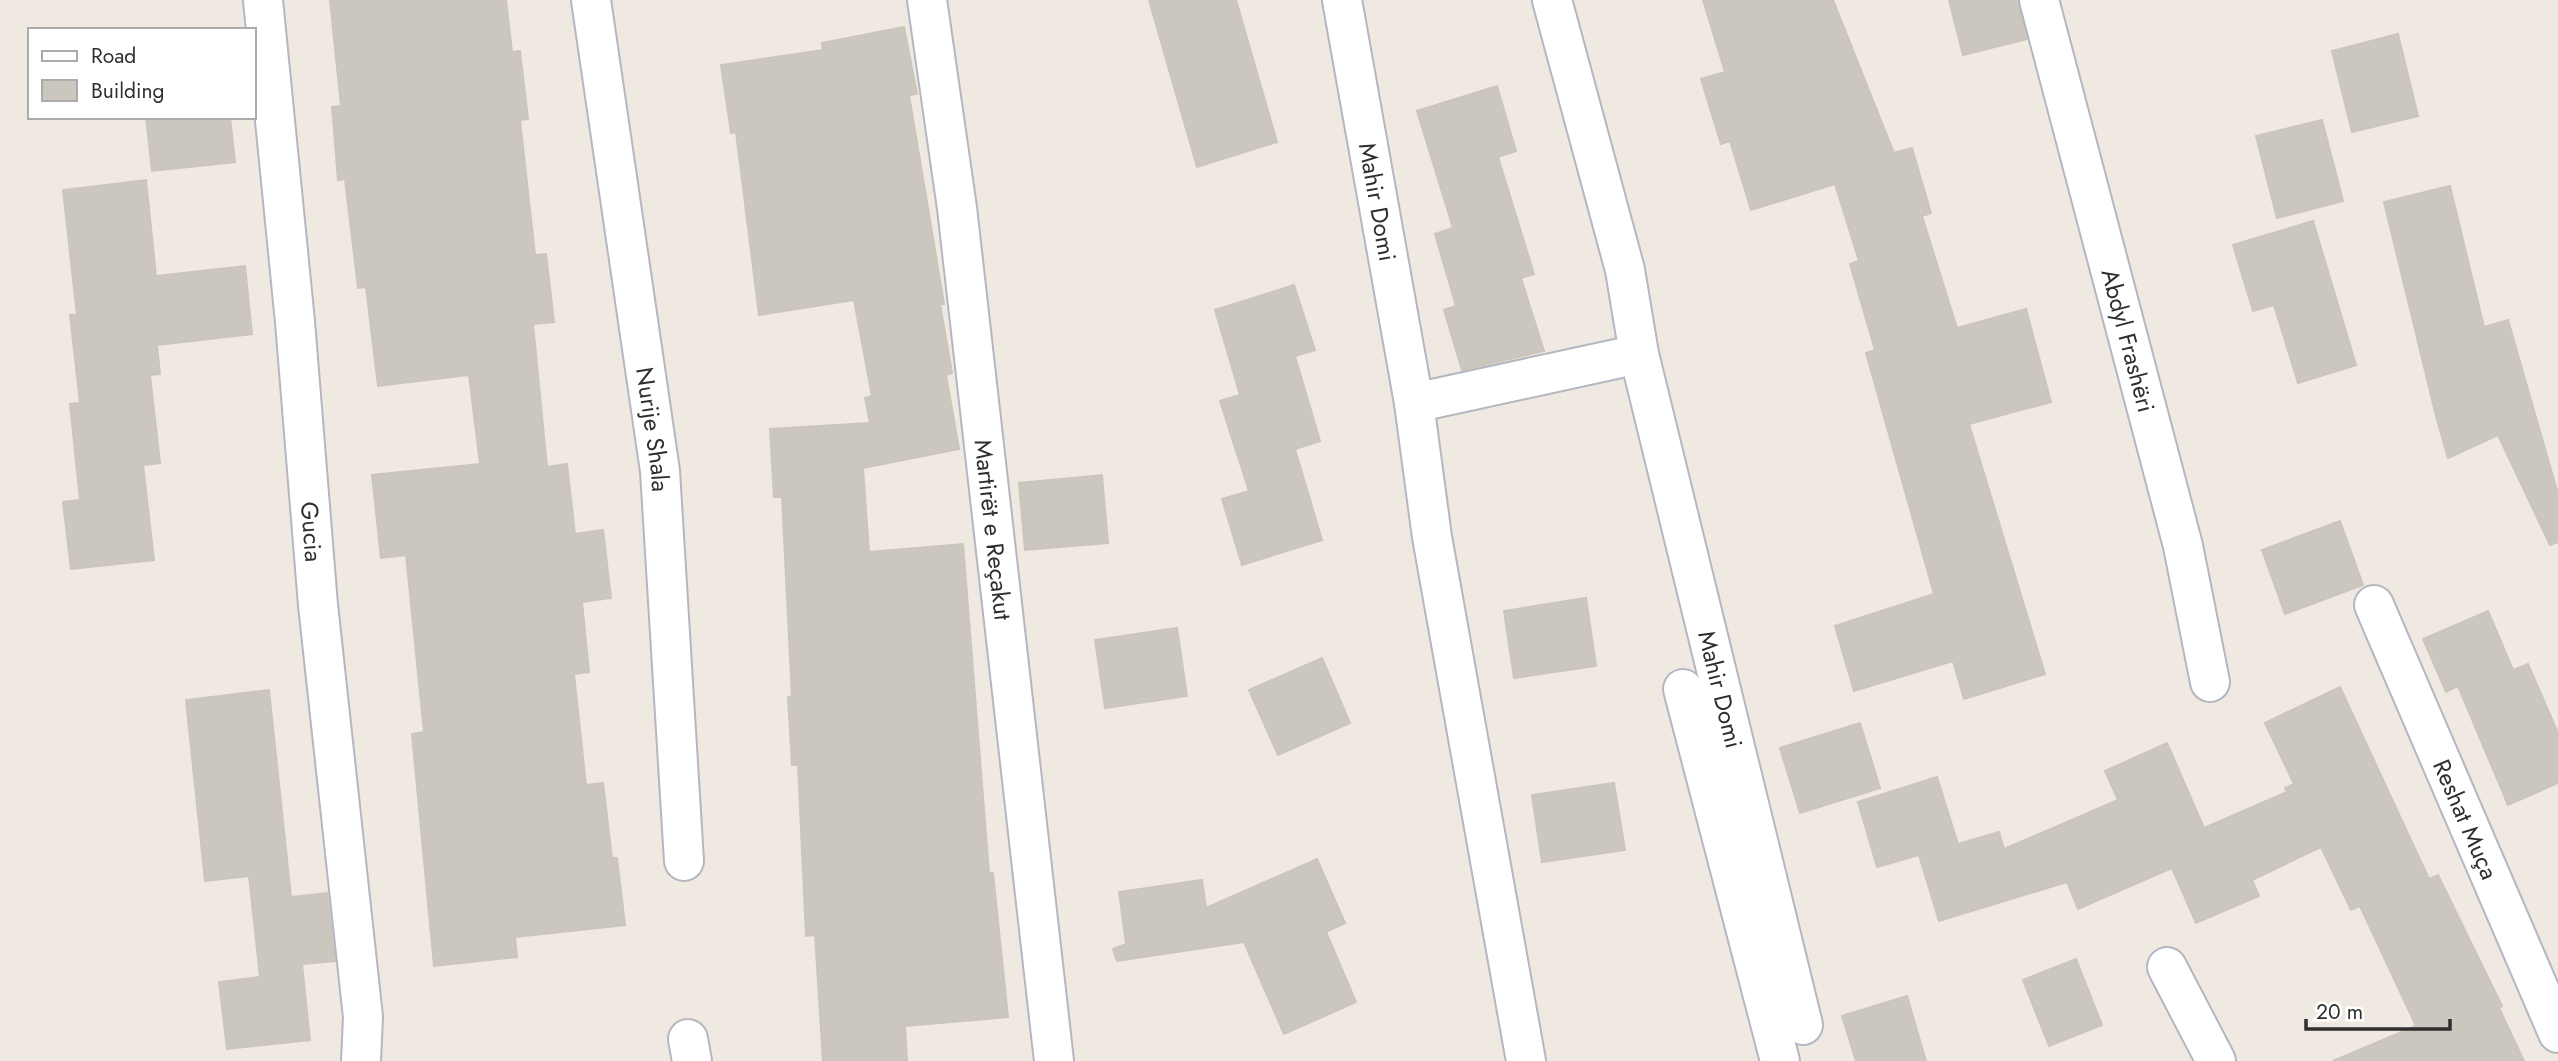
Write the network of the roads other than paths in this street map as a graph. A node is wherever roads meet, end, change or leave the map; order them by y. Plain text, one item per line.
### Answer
1 (263, 0) edge
2 (591, 0) edge
3 (927, 0) edge
4 (1342, 0) edge
5 (1552, 0) edge
6 (2039, 0) edge
7 (1639, 354) junction
8 (1414, 403) junction
9 (2374, 605) dead end
10 (2210, 682) dead end
11 (1683, 689) dead end
12 (684, 861) dead end
13 (2167, 967) dead end
14 (1803, 1025) dead end
15 (2558, 1033) edge
16 (361, 1061) edge
17 (1054, 1061) edge
18 (1526, 1061) edge
19 (1780, 1061) edge
20 (2217, 1061) edge

1 - 16 street, Gucia
2 - 12 street, Nurije Shala
3 - 17 street, Martirët e Reçakut
4 - 8 street, Mahir Domi
5 - 7 street, Mahir Domi
6 - 10 street, Abdyl Frashëri
7 - 8 street
7 - 14 street, Mahir Domi
8 - 18 street, Mahir Domi
9 - 15 street, Reshat Muça
11 - 19 street
13 - 20 street

